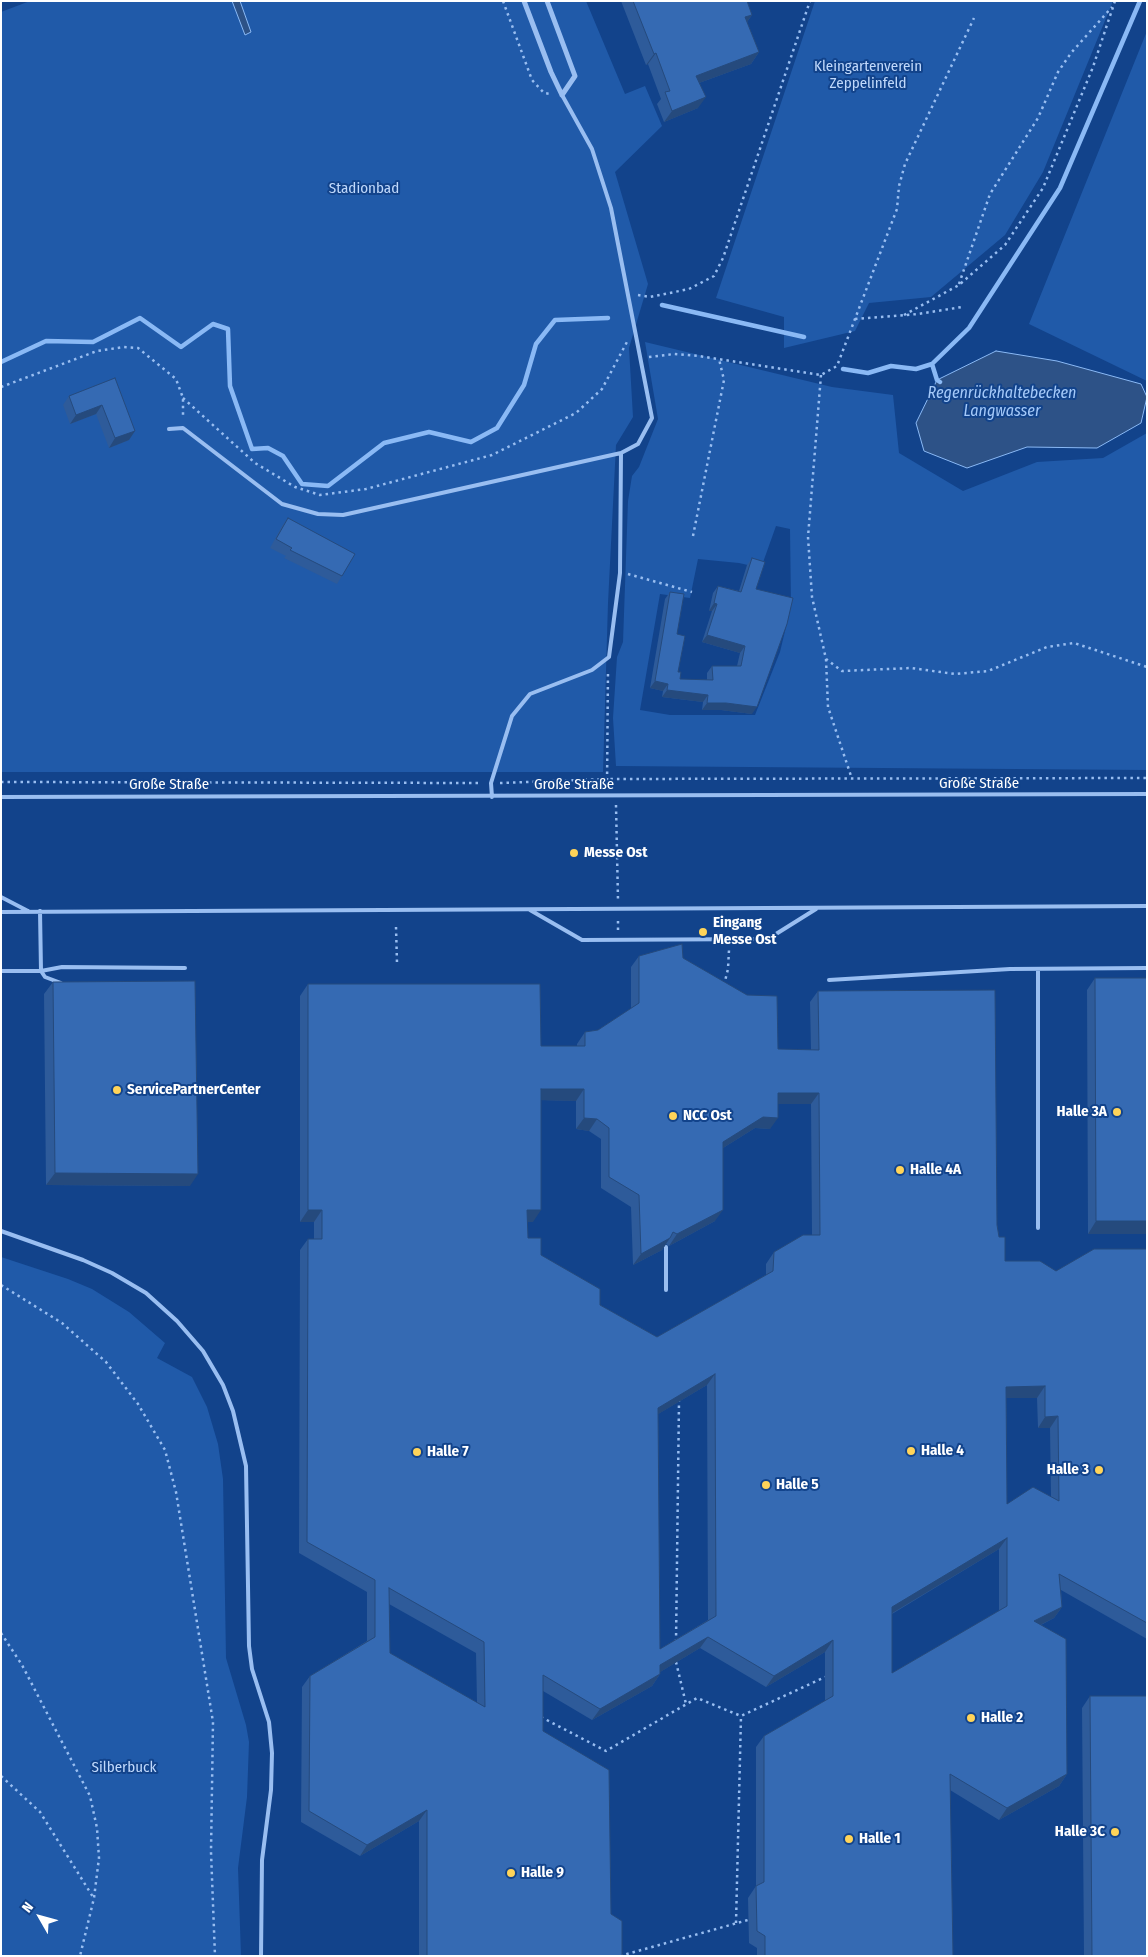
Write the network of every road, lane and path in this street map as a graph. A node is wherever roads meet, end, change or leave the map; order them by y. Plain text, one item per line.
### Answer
1 (503, 1) edge
2 (524, 1) edge
3 (548, 1) edge
4 (810, 1) edge
5 (1115, 3) edge
6 (974, 18) dead end
7 (562, 96) junction
8 (959, 285) junction
9 (629, 293) junction
10 (962, 307) dead end
11 (904, 315) junction
12 (855, 319) junction
13 (635, 332) junction
14 (640, 358) junction
15 (719, 359) junction
16 (820, 374) junction
17 (1, 387) edge
18 (183, 398) junction
19 (183, 428) junction
20 (169, 429) dead end
21 (621, 453) junction
22 (693, 536) dead end
23 (620, 573) junction
24 (692, 592) dead end
25 (609, 658) junction
26 (826, 660) junction
27 (1147, 667) edge
28 (1147, 778) edge
29 (606, 779) junction
30 (852, 779) junction
31 (1, 782) edge
32 (491, 783) junction
33 (1147, 794) edge
34 (608, 796) junction
35 (615, 796) junction
36 (1, 797) edge
37 (492, 797) junction
38 (1, 897) edge
39 (1147, 906) edge
40 (817, 908) junction
41 (528, 909) junction
42 (618, 909) junction
43 (28, 911) junction
44 (40, 911) junction
45 (1, 912) edge
46 (396, 928) dead end
47 (618, 940) junction
48 (729, 950) dead end
49 (397, 963) dead end
50 (185, 968) dead end
51 (1147, 968) edge
52 (1038, 969) junction
53 (1, 971) edge
54 (41, 971) junction
55 (829, 980) dead end
56 (64, 983) edge
57 (723, 987) edge
58 (1038, 1228) dead end
59 (1, 1231) edge
60 (666, 1248) edge
61 (1, 1286) edge
62 (666, 1290) dead end
63 (679, 1401) edge
64 (1, 1633) edge
65 (676, 1646) edge
66 (676, 1662) edge
67 (825, 1677) dead end
68 (686, 1704) junction
69 (535, 1714) edge
70 (741, 1716) junction
71 (1, 1776) edge
72 (94, 1898) junction
73 (748, 1920) dead end
74 (736, 1923) junction
75 (80, 1956) edge
76 (214, 1956) edge
77 (261, 1956) edge
78 (620, 1956) edge

1 - 7 path
2 - 7 street
3 - 7 street
4 - 9 path
5 - 8 path
5 - 8 path
6 - 12 path
7 - 9 lane
8 - 11 path
9 - 13 lane
10 - 11 path
11 - 12 path
12 - 16 path
13 - 14 lane
13 - 18 path
14 - 15 path
14 - 21 lane
15 - 16 path
15 - 22 path
16 - 26 path
17 - 18 path
18 - 19 path
19 - 20 lane
19 - 21 lane
21 - 23 lane
23 - 24 path
23 - 25 lane
25 - 29 path
25 - 32 lane
26 - 27 path
26 - 30 path
28 - 30 path
29 - 30 path
29 - 32 path
29 - 34 path
31 - 32 path
32 - 37 lane
33 - 35 lane, Große Straße
34 - 35 lane, Große Straße
34 - 37 lane, Große Straße
35 - 42 path
36 - 37 lane, Große Straße
38 - 43 lane
39 - 40 lane
40 - 42 lane
40 - 47 lane
41 - 42 lane
41 - 44 lane
41 - 47 lane
42 - 47 path
43 - 44 lane
43 - 45 lane
44 - 54 lane
46 - 49 path
48 - 57 path
50 - 54 lane
51 - 52 lane
52 - 55 lane
52 - 58 lane
53 - 54 lane
54 - 56 lane
59 - 77 lane
60 - 62 lane
61 - 76 path
63 - 65 path
64 - 72 path
66 - 68 path
67 - 70 path
68 - 69 path
68 - 70 path
70 - 74 path
71 - 72 path
72 - 75 path
73 - 74 path
74 - 78 path

